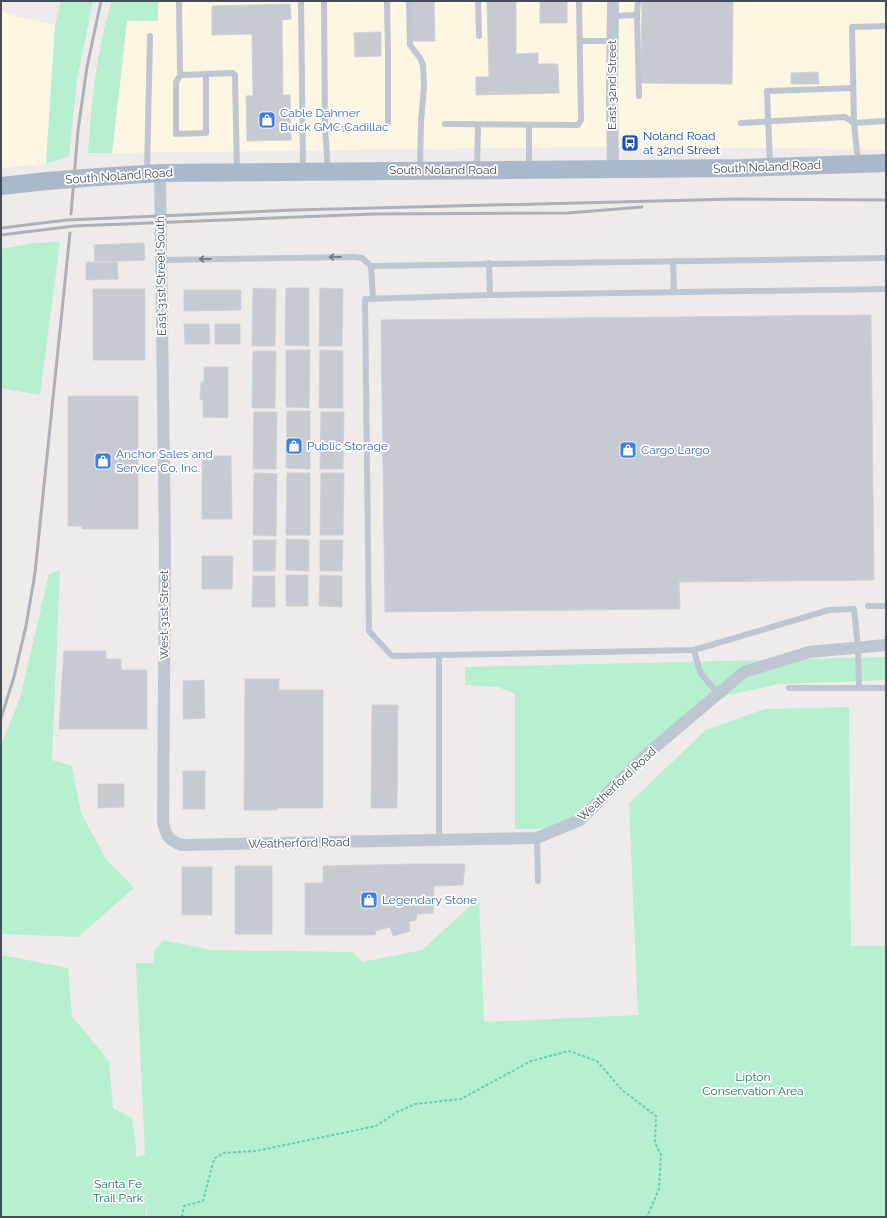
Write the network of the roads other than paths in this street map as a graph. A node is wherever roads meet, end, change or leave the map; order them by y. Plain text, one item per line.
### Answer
1 (179, 1) edge
2 (302, 1) edge
3 (324, 1) edge
4 (387, 1) edge
5 (409, 1) edge
6 (478, 1) edge
7 (579, 1) edge
8 (613, 1) edge
9 (638, 1) edge
10 (638, 15) junction
11 (613, 16) junction
12 (886, 26) edge
13 (150, 36) dead end
14 (478, 36) dead end
15 (580, 41) junction
16 (612, 41) junction
17 (181, 74) junction
18 (206, 74) junction
19 (853, 88) junction
20 (640, 96) dead end
21 (768, 122) junction
22 (886, 122) edge
23 (741, 123) dead end
24 (854, 123) junction
25 (445, 124) dead end
26 (478, 124) junction
27 (529, 125) junction
28 (325, 129) junction
29 (886, 163) edge
30 (858, 164) junction
31 (770, 167) junction
32 (613, 169) junction
33 (477, 170) junction
34 (529, 170) junction
35 (303, 171) junction
36 (328, 171) junction
37 (420, 171) junction
38 (237, 172) junction
39 (153, 173) junction
40 (1, 186) edge
41 (886, 258) edge
42 (161, 260) junction
43 (673, 261) junction
44 (489, 263) junction
45 (371, 266) junction
46 (886, 289) edge
47 (674, 292) junction
48 (490, 295) junction
49 (373, 299) junction
50 (162, 380) joint
51 (868, 606) dead end
52 (886, 606) edge
53 (886, 645) edge
54 (858, 648) junction
55 (694, 650) junction
56 (439, 655) junction
57 (789, 688) dead end
58 (859, 688) junction
59 (886, 688) edge
60 (718, 694) junction
61 (537, 838) junction
62 (439, 840) junction
63 (177, 843) joint
64 (538, 881) dead end

1 - 17 lane
2 - 35 lane
3 - 28 lane
4 - 28 lane
5 - 37 lane
6 - 14 lane
7 - 15 lane
8 - 11 street, East 32nd Street
9 - 10 lane
10 - 11 lane
10 - 20 lane
11 - 16 street, East 32nd Street
12 - 19 lane
13 - 39 lane
15 - 16 lane
15 - 27 lane
16 - 32 street, East 32nd Street
17 - 18 lane
17 - 18 lane
18 - 38 lane
19 - 21 lane
19 - 24 lane
21 - 23 lane
21 - 24 lane
21 - 31 lane
22 - 24 lane
24 - 30 lane
25 - 26 lane
26 - 27 lane
26 - 33 lane
27 - 34 lane
28 - 36 lane
29 - 30 main road, South Noland Road
30 - 31 main road, South Noland Road
31 - 32 main road, South Noland Road
32 - 34 main road, South Noland Road
33 - 34 main road, South Noland Road
33 - 37 main road, South Noland Road
35 - 36 main road, South Noland Road
35 - 38 main road, South Noland Road
36 - 37 main road, South Noland Road
38 - 39 main road, South Noland Road
39 - 40 main road, South Noland Road, bridge
39 - 42 street, East 31st Street South
41 - 43 lane
45 -> 42 lane
42 - 50 street, East 31st Street South
43 - 44 lane
43 - 47 lane
44 - 45 lane
44 - 48 lane
45 - 49 lane
46 - 47 lane
47 - 48 lane
48 - 49 lane
49 - 56 lane
50 - 63 street, West 31st Street
51 - 52 lane
53 - 54 street, Weatherford Road
54 - 55 lane
54 - 58 lane
54 - 60 street, Weatherford Road
55 - 56 lane
55 - 60 lane
56 - 62 lane
57 - 58 lane
58 - 59 lane
60 - 61 street, Weatherford Road
61 - 62 street, Weatherford Road
61 - 64 lane
62 - 63 street, Weatherford Road

